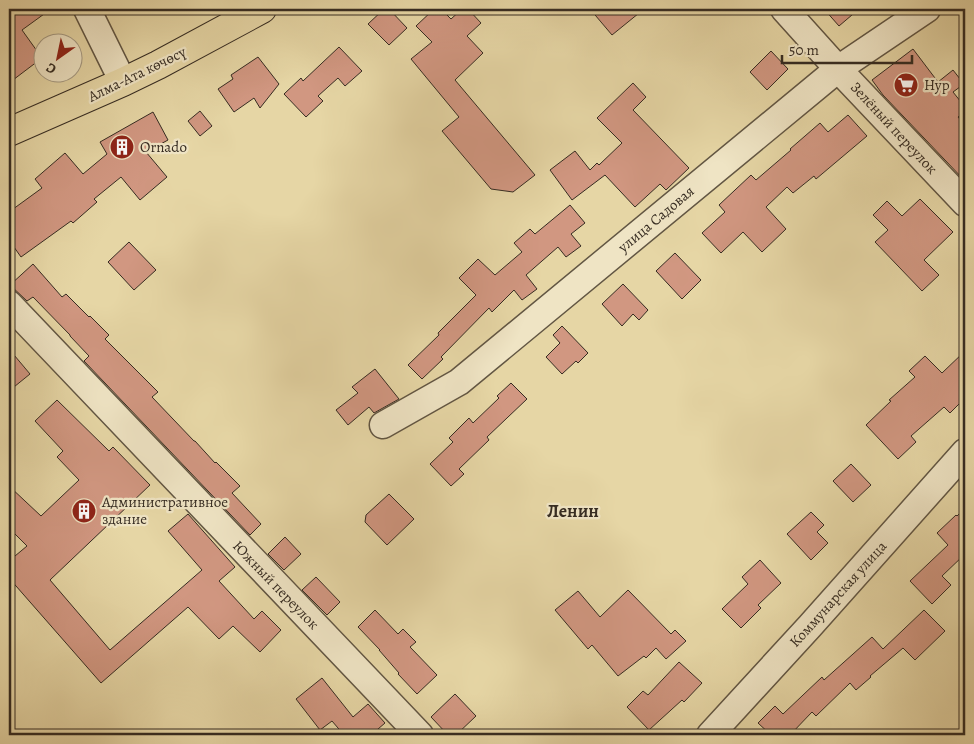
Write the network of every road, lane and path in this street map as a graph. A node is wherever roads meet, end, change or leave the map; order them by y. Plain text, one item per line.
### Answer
1 (87, 9) edge
2 (262, 9) edge
3 (784, 9) edge
4 (927, 9) edge
5 (838, 69) junction
6 (124, 82) junction
7 (9, 132) edge
8 (965, 203) edge
9 (9, 304) edge
10 (383, 425) dead end
11 (965, 452) edge
12 (420, 735) edge
13 (710, 735) edge

1 - 6 street
2 - 6 highway, Алма-Ата көчөсү
3 - 5 street, Зелёный переулок
4 - 5 street, улица Садовая
5 - 8 street, Зелёный переулок
5 - 10 street, улица Садовая
6 - 7 highway, Алма-Ата көчөсү
9 - 12 street, Южный переулок
11 - 13 street, Коммунарская улица

